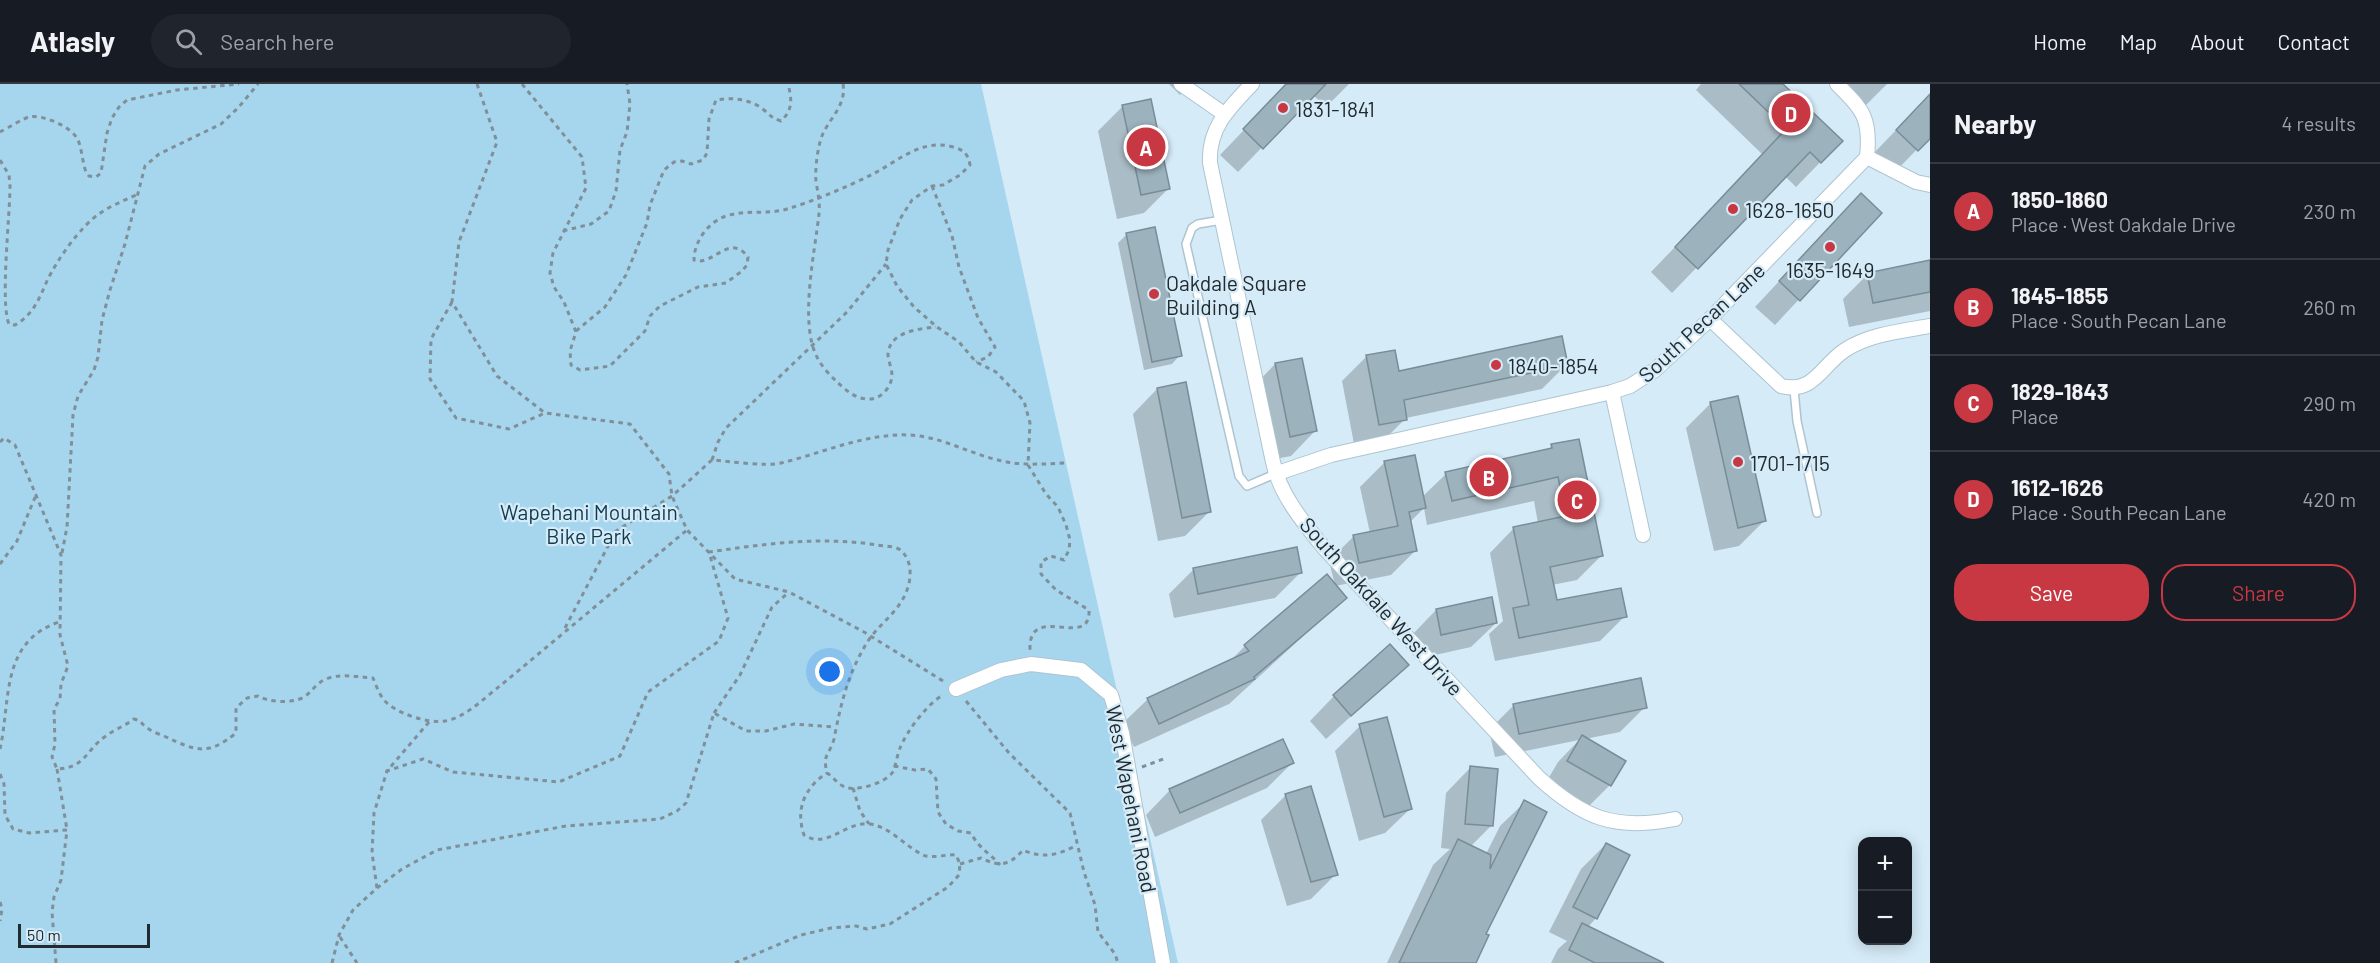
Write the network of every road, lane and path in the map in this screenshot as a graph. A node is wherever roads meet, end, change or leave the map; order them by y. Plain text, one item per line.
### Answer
1 (239, 84) edge
2 (258, 84) edge
3 (477, 84) edge
4 (522, 84) edge
5 (627, 84) edge
6 (788, 84) edge
7 (843, 84) edge
8 (1181, 84) edge
9 (1252, 84) edge
10 (1837, 84) edge
11 (1224, 114) junction
12 (0, 132) edge
13 (1867, 157) junction
14 (0, 160) edge
15 (1930, 185) edge
16 (932, 186) junction
17 (138, 195) junction
18 (820, 196) junction
19 (1222, 220) junction
20 (563, 231) junction
21 (886, 264) junction
22 (452, 303) junction
23 (1710, 319) junction
24 (1930, 326) edge
25 (937, 327) junction
26 (576, 332) junction
27 (812, 346) junction
28 (976, 362) junction
29 (1794, 389) junction
30 (1612, 392) junction
31 (545, 413) junction
32 (0, 442) edge
33 (712, 460) junction
34 (1066, 463) dead end
35 (1028, 465) junction
36 (1275, 474) junction
37 (36, 494) junction
38 (672, 496) junction
39 (1817, 513) dead end
40 (687, 530) junction
41 (1643, 535) dead end
42 (709, 552) junction
43 (61, 555) junction
44 (0, 564) edge
45 (789, 592) junction
46 (60, 622) junction
47 (564, 630) junction
48 (871, 637) junction
49 (1031, 664) junction
50 (956, 689) junction
51 (714, 713) junction
52 (429, 722) junction
53 (835, 727) junction
54 (0, 749) edge
55 (1166, 758) dead end
56 (894, 765) junction
57 (57, 769) junction
58 (387, 771) junction
59 (1130, 772) junction
60 (827, 773) junction
61 (0, 774) edge
62 (853, 789) junction
63 (1675, 819) dead end
64 (869, 824) junction
65 (67, 830) junction
66 (1077, 845) junction
67 (960, 864) junction
68 (1000, 865) junction
69 (376, 888) junction
70 (0, 902) edge
71 (0, 921) edge
72 (339, 935) junction
73 (56, 963) edge
74 (332, 963) edge
75 (357, 963) edge
76 (735, 963) edge
77 (1118, 963) edge
78 (1163, 963) edge

1 - 12 path
2 - 17 path
3 - 22 path
4 - 20 path
5 - 20 path
6 - 26 path
7 - 18 path
8 - 11 street
9 - 11 street, South Oakdale West Drive
10 - 13 street
11 - 19 street, South Oakdale West Drive
13 - 15 street
13 - 23 street, South Pecan Lane
14 - 17 path
16 - 18 path
16 - 21 path
16 - 28 path
17 - 43 path
18 - 26 path
18 - 27 path
19 - 36 street, South Oakdale West Drive
19 - 36 lane
20 - 26 path
21 - 25 path
21 - 27 path
22 - 31 path
22 - 31 path
23 - 29 street
23 - 30 street, South Pecan Lane
24 - 29 street
25 - 27 path
25 - 28 path
27 - 33 path
28 - 35 path
29 - 39 lane
30 - 36 street, South Pecan Lane
30 - 41 street
31 - 38 path
32 - 37 path
33 - 35 path
33 - 38 path
34 - 35 path
35 - 49 path
36 - 63 street, South Oakdale West Drive
37 - 43 path
37 - 44 path
38 - 40 path
38 - 47 path
40 - 42 path
40 - 47 path
42 - 45 path
42 - 48 path
42 - 58 path
43 - 46 path
45 - 48 path
45 - 51 path
46 - 54 path
46 - 57 path
47 - 52 path
48 - 50 path
48 - 53 path
49 - 50 street, West Wapehani Road
49 - 59 street, West Wapehani Road
50 - 56 path
50 - 66 path
51 - 53 path
51 - 69 path
52 - 57 path
52 - 58 path
53 - 60 path
55 - 59 path
56 - 62 path
56 - 68 path
57 - 65 path
58 - 69 path
59 - 78 street, West Wapehani Road
60 - 62 path
60 - 64 path
61 - 65 path
62 - 64 path
64 - 67 path
65 - 73 path
66 - 68 path
66 - 77 path
67 - 68 path
67 - 76 path
69 - 72 path
70 - 71 path
72 - 74 path
72 - 75 path

